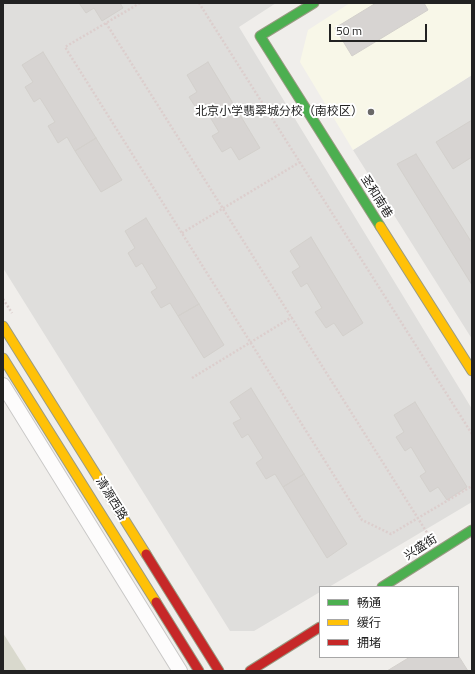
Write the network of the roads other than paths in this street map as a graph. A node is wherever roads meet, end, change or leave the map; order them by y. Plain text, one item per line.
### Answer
1 (314, 3) edge
2 (3, 326) edge
3 (3, 358) edge
4 (472, 371) edge
5 (3, 385) edge
6 (472, 530) edge
7 (384, 586) edge
8 (319, 628) edge
9 (180, 671) edge
10 (199, 671) edge
11 (219, 671) edge
12 (250, 671) edge

1 - 4 main road, 圣和南巷
2 - 11 main road, 清源西路
3 - 10 main road, 清源西路
5 - 9 street
6 - 7 main road, 兴盛街
8 - 12 main road

